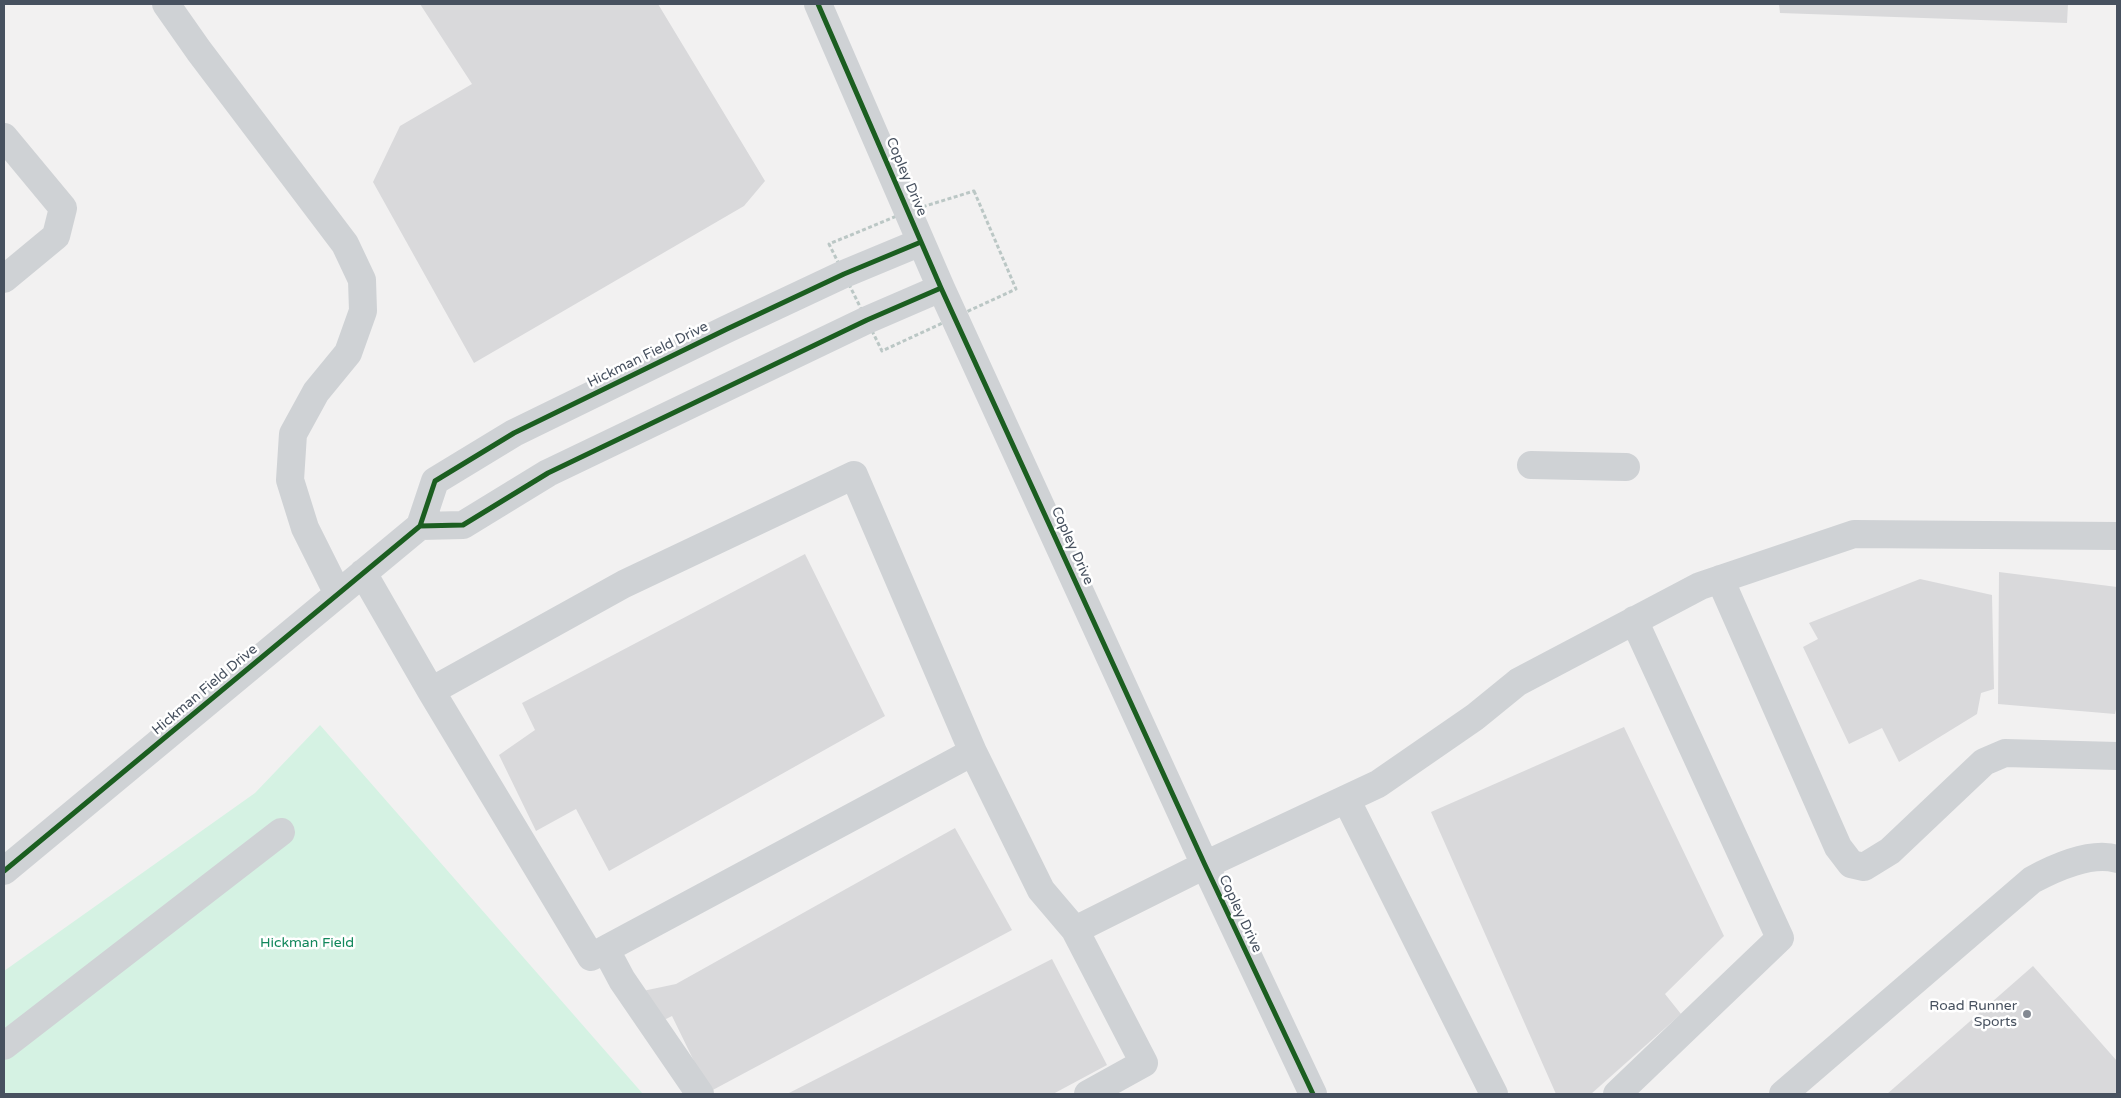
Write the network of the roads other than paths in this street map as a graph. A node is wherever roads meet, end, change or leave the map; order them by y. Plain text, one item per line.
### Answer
1 (166, 4) edge
2 (818, 4) edge
3 (4, 136) edge
4 (921, 242) junction
5 (4, 279) edge
6 (941, 288) junction
7 (1531, 465) dead end
8 (1626, 467) dead end
9 (420, 526) junction
10 (2117, 536) edge
11 (363, 573) junction
12 (1720, 579) junction
13 (338, 594) junction
14 (1634, 620) junction
15 (431, 691) junction
16 (973, 752) junction
17 (2117, 756) edge
18 (1346, 799) junction
19 (281, 832) dead end
20 (2117, 860) edge
21 (1205, 865) junction
22 (4, 871) edge
23 (1075, 930) junction
24 (606, 950) junction
25 (4, 1046) edge
26 (700, 1094) edge
27 (1088, 1094) edge
28 (1313, 1094) edge
29 (1494, 1094) edge
30 (1617, 1094) edge
31 (1783, 1094) edge

1 - 13 street
2 - 4 street, Copley Drive
3 - 5 street
4 - 6 street, Copley Drive
4 - 9 street, Hickman Field Drive
6 - 9 street
6 - 21 street, Copley Drive
7 - 8 street
9 - 11 street, Hickman Field Drive
10 - 12 street
11 - 13 street, Hickman Field Drive
11 - 15 street
12 - 14 street
12 - 17 street
13 - 22 street, Hickman Field Drive
14 - 18 street
14 - 30 street
15 - 16 street
15 - 24 street
16 - 23 street
16 - 24 street
18 - 21 street
18 - 29 street
19 - 25 street
20 - 31 street
21 - 23 street
21 - 28 street, Copley Drive
23 - 27 street
24 - 26 street

